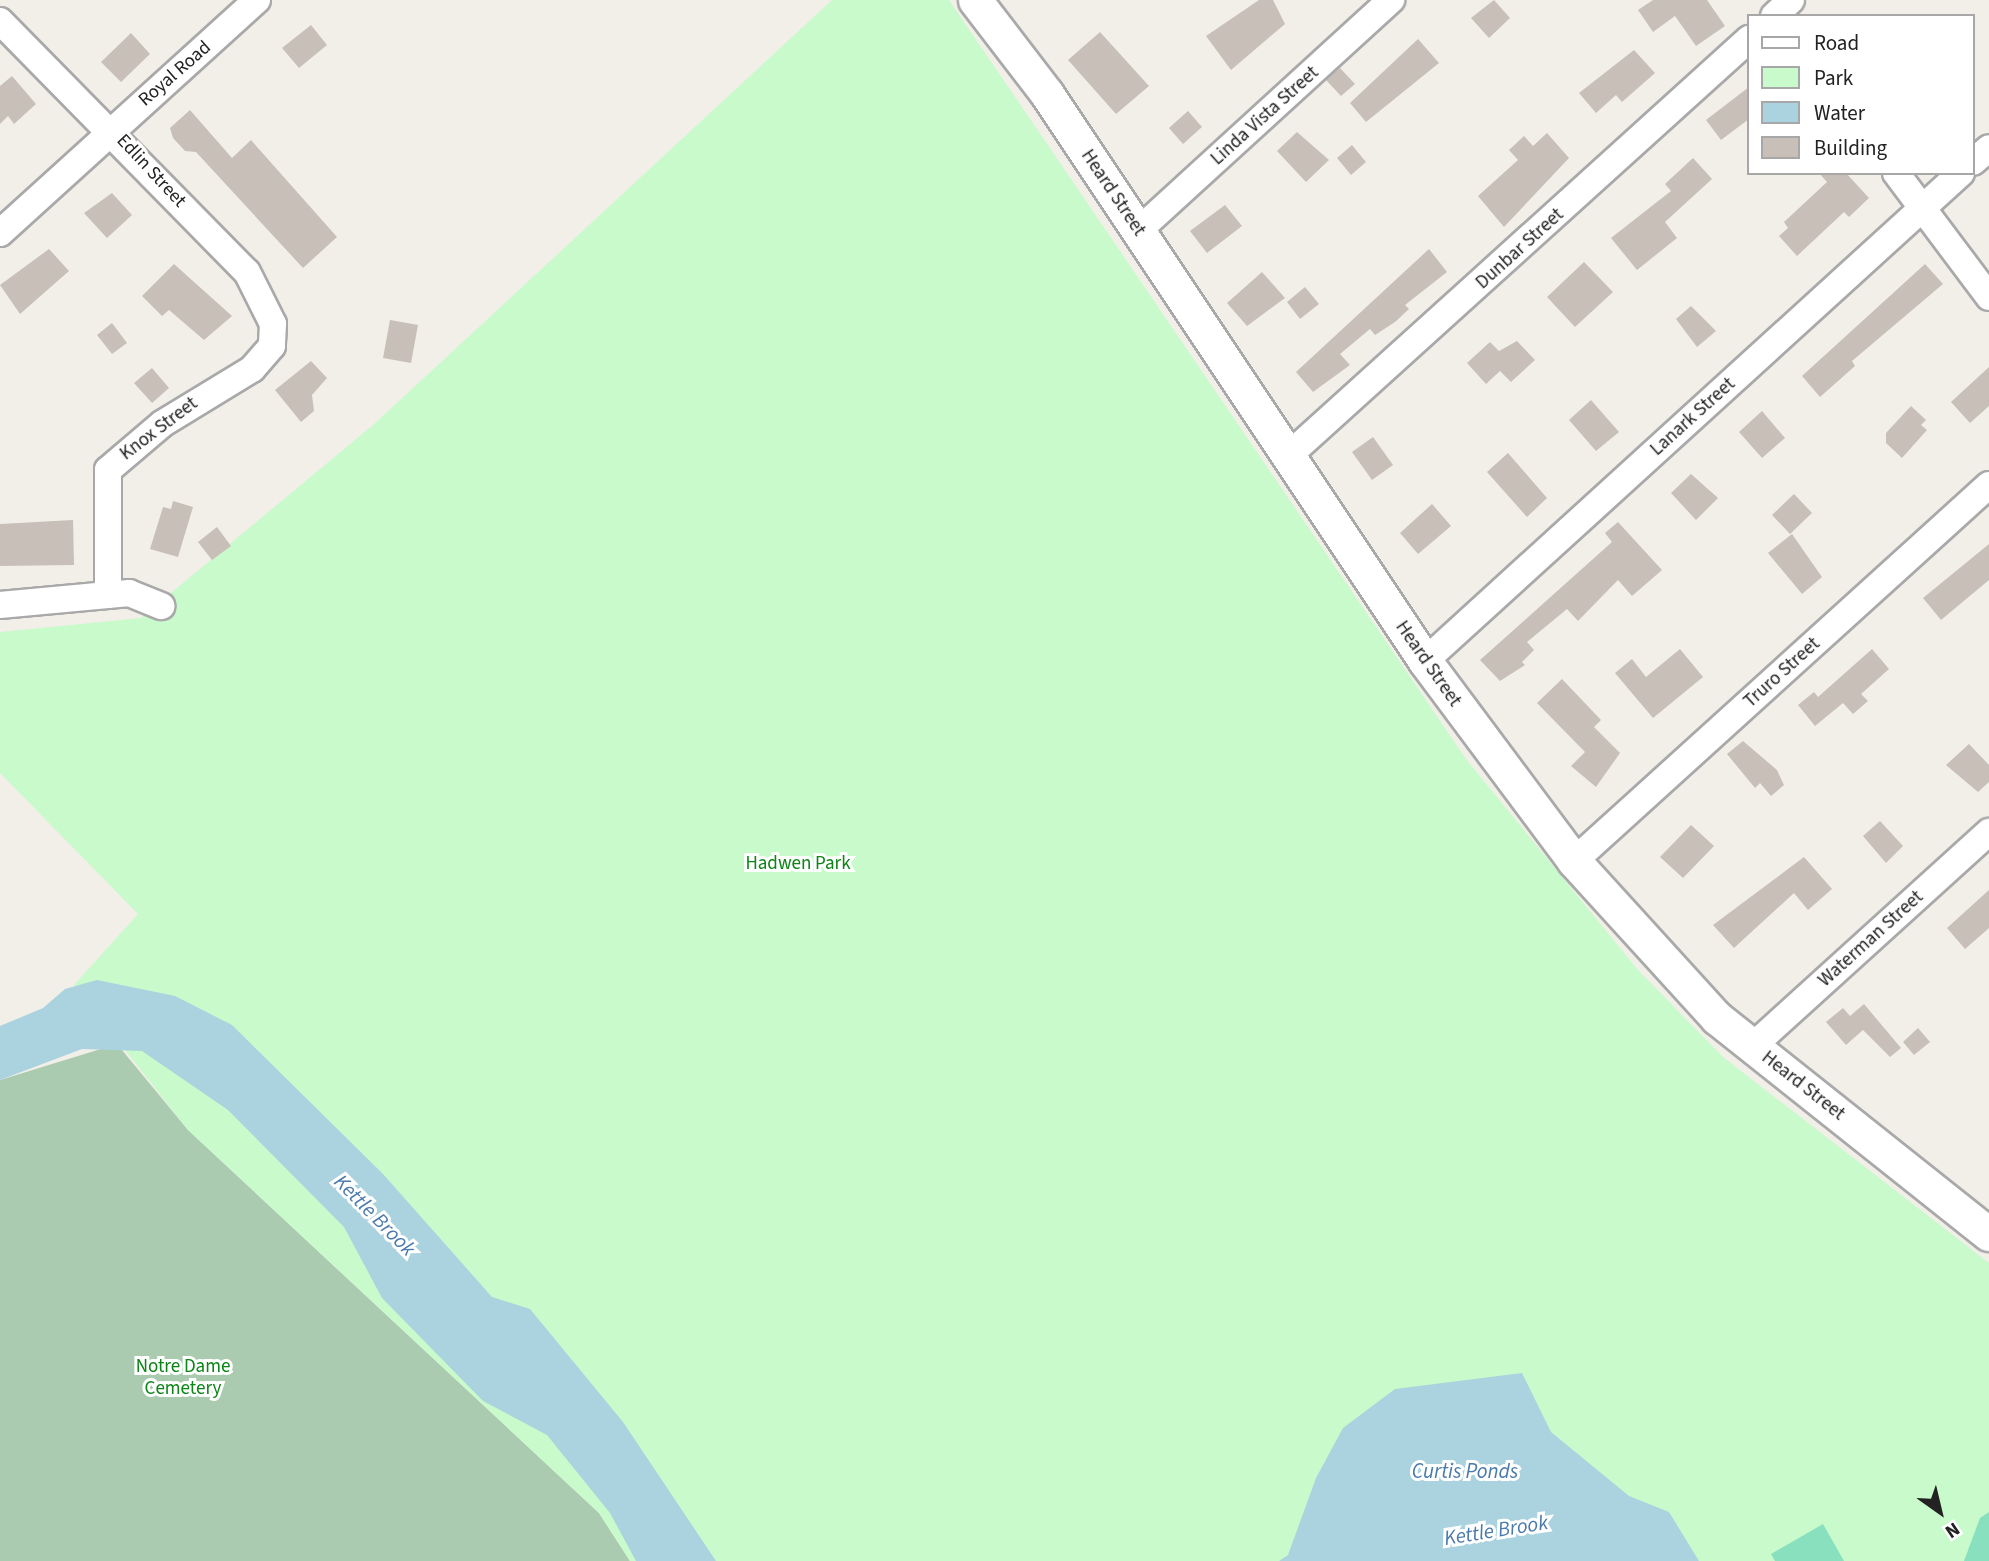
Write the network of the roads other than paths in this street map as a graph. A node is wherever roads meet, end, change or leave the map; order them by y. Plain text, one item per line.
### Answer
1 (257, 0) edge
2 (975, 0) edge
3 (1391, 0) edge
4 (0, 21) edge
5 (1748, 40) edge
6 (112, 129) junction
7 (1989, 148) edge
8 (1975, 160) edge
9 (1897, 175) edge
10 (1959, 175) edge
11 (1921, 210) junction
12 (1138, 231) junction
13 (0, 233) edge
14 (1989, 297) edge
15 (272, 340) joint
16 (1288, 456) junction
17 (1989, 485) edge
18 (108, 595) junction
19 (0, 605) edge
20 (162, 606) dead end
21 (1425, 661) junction
22 (1989, 832) edge
23 (1574, 860) junction
24 (1753, 1046) junction
25 (1989, 1234) edge

1 - 6 street, Royal Road
2 - 12 street, Heard Street
3 - 12 street, Linda Vista Street
4 - 6 street, Edlin Street
5 - 16 street, Dunbar Street
6 - 13 street, Royal Road
6 - 15 street, Edlin Street
7 - 8 street
9 - 11 street
10 - 11 street, Lanark Street
11 - 14 street
11 - 21 street, Lanark Street
12 - 16 street, Heard Street
15 - 18 street, Knox Street
16 - 21 street, Heard Street
17 - 23 street, Truro Street
18 - 19 street
18 - 20 street
21 - 23 street, Heard Street
22 - 24 street, Waterman Street
23 - 24 street, Heard Street
24 - 25 street, Heard Street

